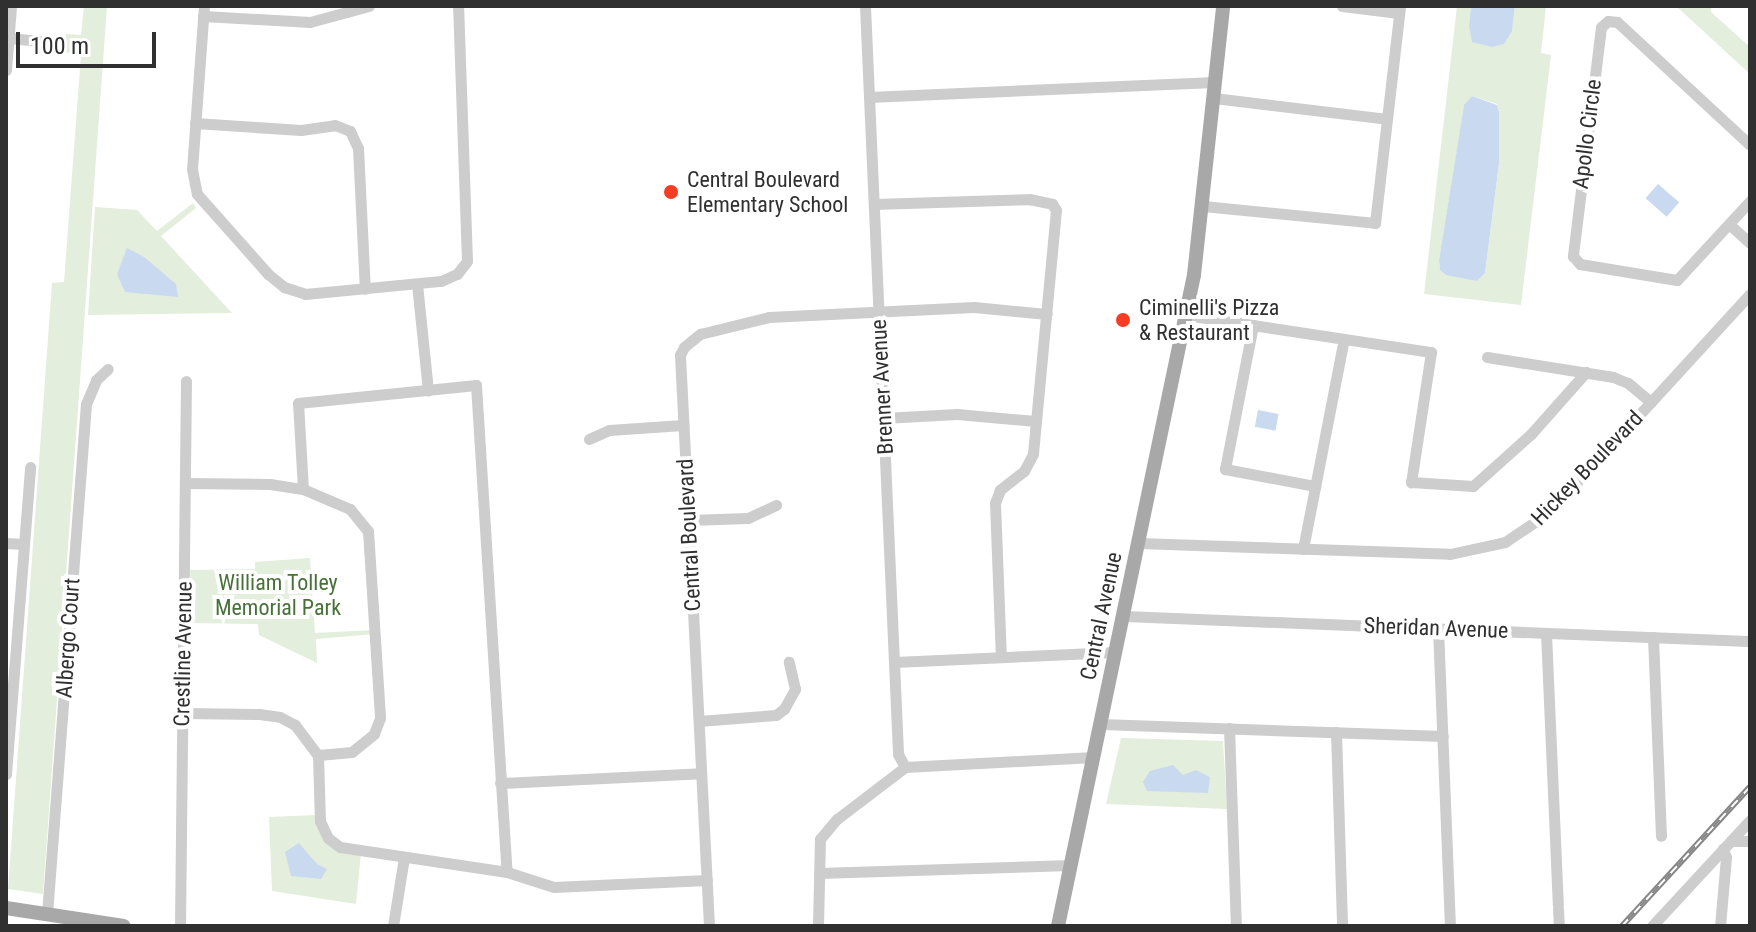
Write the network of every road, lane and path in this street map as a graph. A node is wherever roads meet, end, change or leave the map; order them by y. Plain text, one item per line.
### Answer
1 (11, 6) edge
2 (369, 6) edge
3 (458, 6) edge
4 (865, 6) edge
5 (1223, 6) edge
6 (1342, 6) edge
7 (1400, 9) edge
8 (203, 11) edge
9 (9, 38) junction
10 (61, 43) dead end
11 (6, 70) edge
12 (1215, 82) junction
13 (869, 97) junction
14 (1220, 99) junction
15 (1387, 119) junction
16 (195, 123) junction
17 (1750, 145) edge
18 (1750, 201) edge
19 (874, 204) junction
20 (1203, 206) junction
21 (1730, 225) junction
22 (1750, 243) edge
23 (417, 284) junction
24 (365, 289) junction
25 (1750, 294) edge
26 (879, 311) junction
27 (1047, 314) junction
28 (1186, 315) junction
29 (1253, 325) junction
30 (1344, 339) junction
31 (1487, 357) dead end
32 (108, 369) dead end
33 (1586, 372) junction
34 (186, 381) dead end
35 (428, 390) junction
36 (1651, 402) junction
37 (883, 418) junction
38 (1036, 421) junction
39 (683, 425) junction
40 (589, 439) dead end
41 (30, 467) dead end
42 (185, 483) junction
43 (1315, 486) junction
44 (303, 489) junction
45 (776, 505) dead end
46 (689, 520) junction
47 (6, 543) edge
48 (1139, 543) junction
49 (23, 544) junction
50 (1303, 549) junction
51 (1124, 616) junction
52 (1438, 628) junction
53 (1546, 633) junction
54 (1653, 637) junction
55 (1747, 641) dead end
56 (1116, 652) junction
57 (1001, 657) junction
58 (789, 662) dead end
59 (894, 662) junction
60 (183, 713) junction
61 (699, 721) junction
62 (1101, 724) junction
63 (1229, 728) junction
64 (1336, 732) junction
65 (1443, 736) junction
66 (318, 755) junction
67 (1094, 757) junction
68 (905, 767) junction
69 (701, 773) junction
70 (6, 774) edge
71 (500, 783) junction
72 (1750, 820) edge
73 (1661, 836) dead end
74 (1750, 841) edge
75 (1727, 845) junction
76 (404, 857) junction
77 (1071, 865) junction
78 (507, 872) junction
79 (819, 873) junction
80 (707, 880) junction
81 (6, 908) edge
82 (47, 914) junction
83 (94, 924) edge
84 (124, 926) edge
85 (180, 926) edge
86 (393, 926) edge
87 (709, 926) edge
88 (818, 926) edge
89 (1058, 926) edge
90 (1236, 926) edge
91 (1342, 926) edge
92 (1450, 926) edge
93 (1559, 926) edge
94 (1652, 926) edge
95 (1720, 926) edge

1 - 9 street
2 - 8 street
3 - 23 street
4 - 13 street, Brenner Avenue
5 - 12 main road
6 - 7 street
7 - 15 street
8 - 16 street
9 - 10 street
9 - 11 street
12 - 13 street
12 - 14 main road
13 - 19 street, Brenner Avenue
14 - 15 street
14 - 20 main road
15 - 20 street
16 - 24 street
16 - 24 street
17 - 21 street, Apollo Circle
18 - 21 street, Apollo Circle
19 - 26 street, Brenner Avenue
19 - 27 street
20 - 28 main road, Central Avenue
21 - 22 street
23 - 24 street
23 - 35 street
25 - 36 street, Hickey Boulevard
26 - 27 street, Central Boulevard
26 - 37 street, Brenner Avenue
26 - 39 street, Central Boulevard
27 - 38 street
28 - 29 street
28 - 48 main road, Central Avenue
29 - 30 street
29 - 43 street
30 - 33 street
30 - 43 street
31 - 33 street
32 - 82 street, Albergo Court
33 - 36 street
34 - 42 street, Crestline Avenue
35 - 44 street
35 - 71 street
36 - 50 street, Hickey Boulevard
37 - 38 street
37 - 59 street, Brenner Avenue
38 - 57 street
39 - 40 street
39 - 46 street, Central Boulevard
41 - 49 street
42 - 44 street
42 - 60 street, Crestline Avenue
43 - 50 street
44 - 66 street
45 - 46 street
46 - 61 street, Central Boulevard
47 - 49 street
48 - 50 street, Hickey Boulevard
48 - 51 main road, Central Avenue
49 - 70 street
51 - 52 street, Sheridan Avenue
51 - 56 main road, Central Avenue
52 - 53 street, Sheridan Avenue
52 - 65 street
53 - 54 street, Sheridan Avenue
53 - 93 street
54 - 55 street, Sheridan Avenue
54 - 73 street
56 - 57 street
56 - 62 main road, Central Avenue
57 - 59 street
58 - 61 street
59 - 68 street, Brenner Avenue
60 - 66 street
60 - 85 street, Crestline Avenue
61 - 69 street, Central Boulevard
62 - 63 street
62 - 67 main road, Central Avenue
63 - 64 street
63 - 90 street
64 - 65 street
64 - 91 street
65 - 92 street
66 - 76 street
67 - 68 street
67 - 77 main road, Central Avenue
68 - 79 street
69 - 71 street
69 - 80 street, Central Boulevard
71 - 78 street
72 - 75 street
74 - 75 street
75 - 94 street
75 - 95 street
76 - 78 street
76 - 86 street
77 - 79 street
77 - 89 main road, Central Avenue
78 - 80 street
79 - 88 street
80 - 87 street, Central Boulevard
81 - 82 main road
82 - 83 main road
83 - 84 main road

